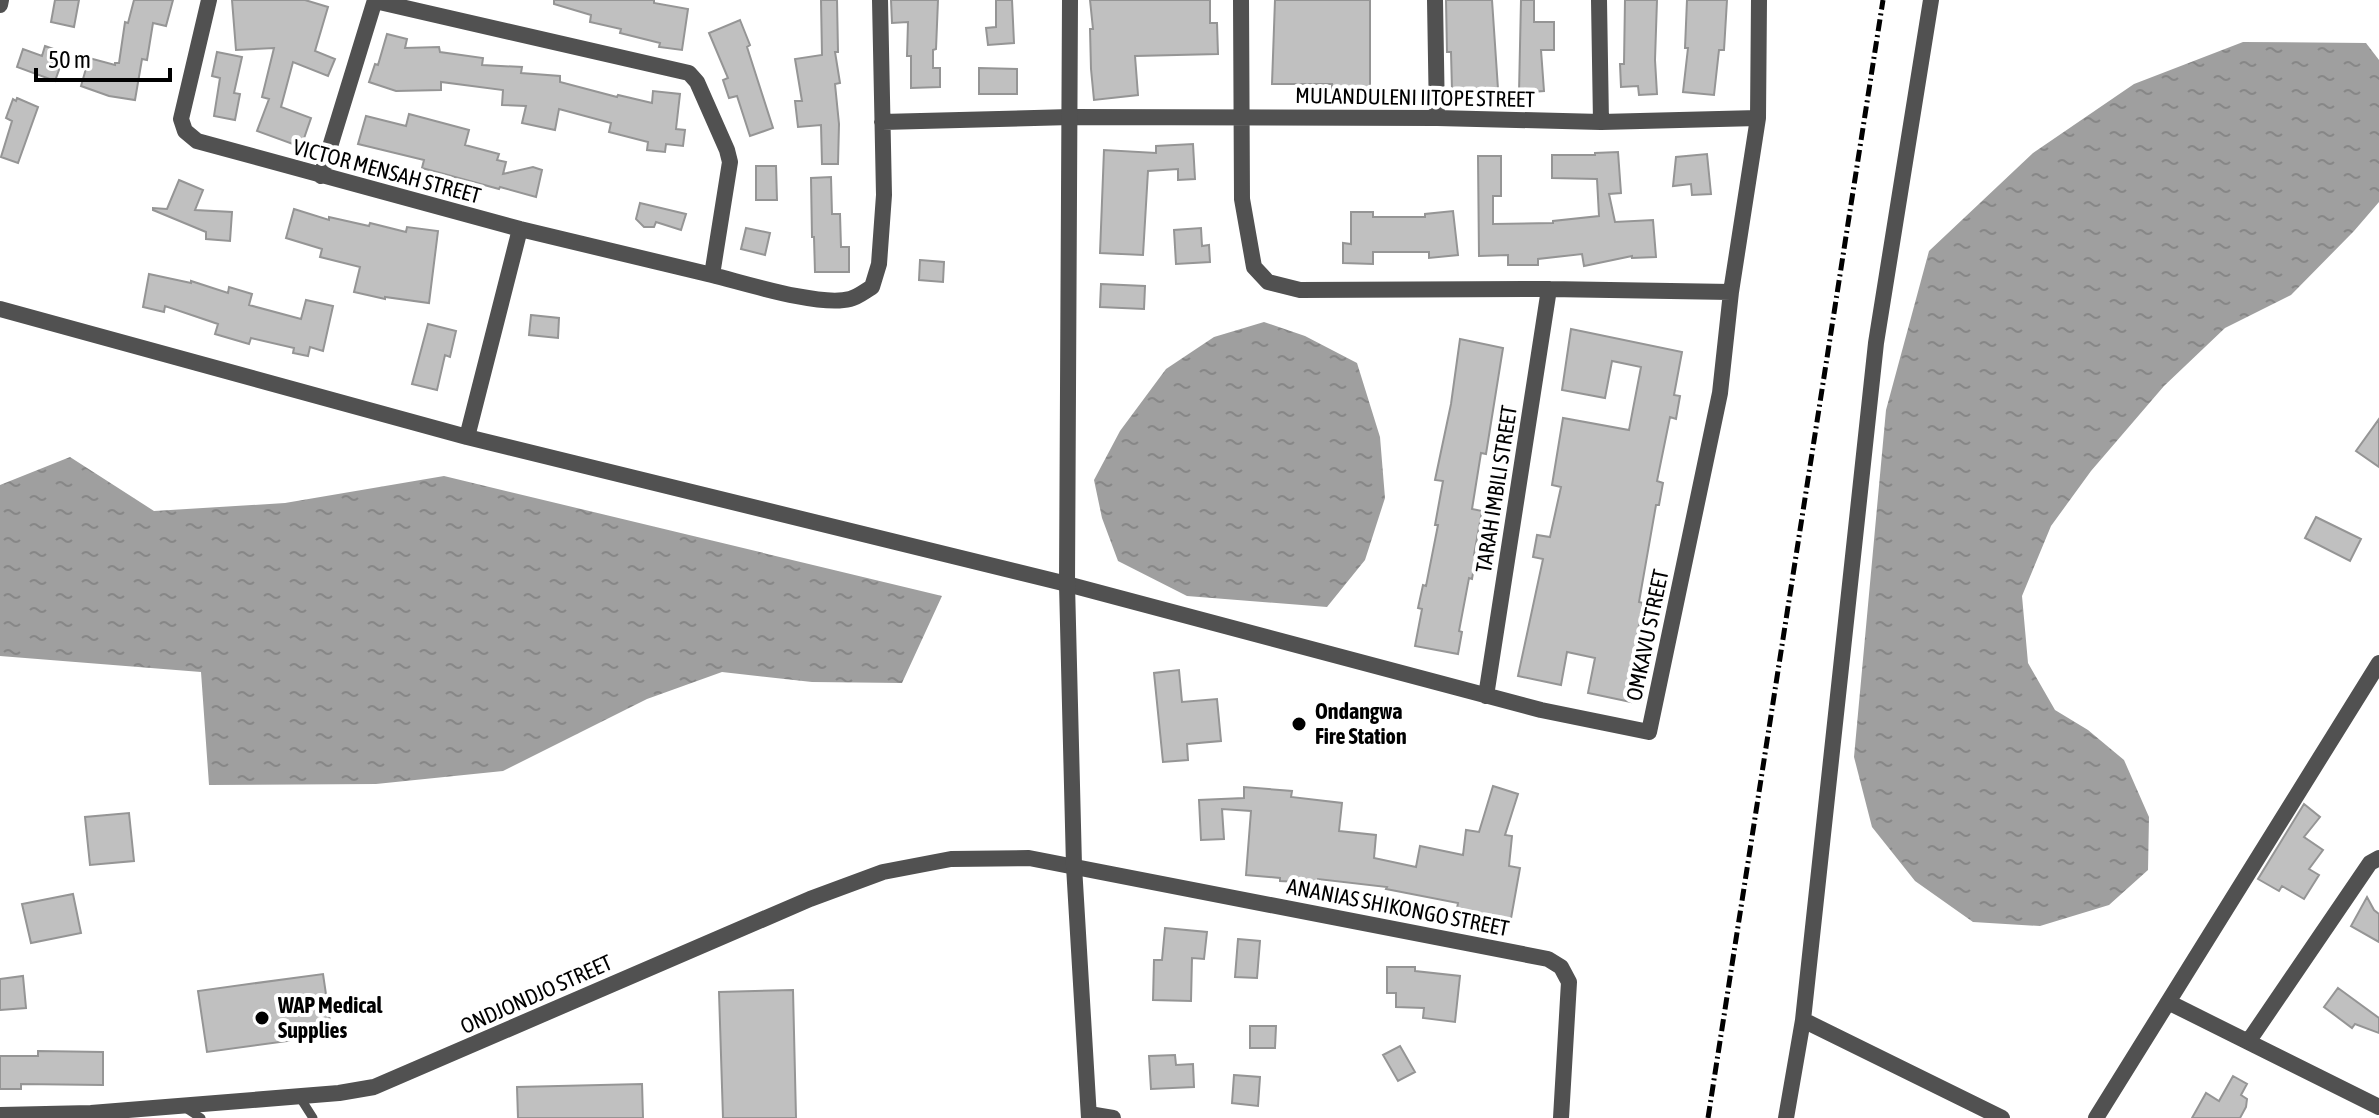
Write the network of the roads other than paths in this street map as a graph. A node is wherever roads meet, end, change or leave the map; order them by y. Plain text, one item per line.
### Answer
1 (209, 0) edge
2 (375, 0) edge
3 (880, 0) edge
4 (1070, 0) edge
5 (1241, 0) edge
6 (1435, 0) edge
7 (1599, 0) edge
8 (1759, 0) edge
9 (1931, 0) edge
10 (1071, 117) junction
11 (1241, 117) junction
12 (1437, 118) junction
13 (1758, 118) junction
14 (882, 122) junction
15 (1601, 122) junction
16 (321, 176) junction
17 (520, 229) junction
18 (712, 275) junction
19 (1549, 289) junction
20 (1731, 292) junction
21 (0, 309) edge
22 (467, 437) junction
23 (1067, 584) junction
24 (2379, 663) edge
25 (1486, 696) junction
26 (2379, 858) edge
27 (1074, 866) junction
28 (2168, 1002) junction
29 (1803, 1020) junction
30 (2248, 1042) junction
31 (299, 1096) junction
32 (181, 1105) junction
33 (2379, 1107) edge
34 (0, 1115) edge
35 (95, 1115) edge
36 (1089, 1116) edge
37 (201, 1118) edge
38 (313, 1118) edge
39 (1113, 1118) edge
40 (1561, 1118) edge
41 (1786, 1118) edge
42 (2002, 1118) edge
43 (2096, 1118) edge

1 - 16 street, VICTOR MENSAH STREET
2 - 16 street
2 - 18 street
3 - 14 street
4 - 10 street
5 - 11 street
6 - 12 street
7 - 15 street
8 - 13 street, OMKAVU STREET
9 - 29 street
10 - 11 street, MULANDULENI IITOPE STREET
10 - 14 street, MULANDULENI IITOPE STREET
10 - 23 street
11 - 12 street, MULANDULENI IITOPE STREET
11 - 19 street
12 - 15 street, MULANDULENI IITOPE STREET
13 - 15 street, MULANDULENI IITOPE STREET
13 - 20 street, OMKAVU STREET
14 - 18 street, VICTOR MENSAH STREET
16 - 17 street, VICTOR MENSAH STREET
17 - 18 street, VICTOR MENSAH STREET
17 - 22 street
19 - 20 street
19 - 25 street, TARAH IMBILI STREET
20 - 25 street, OMKAVU STREET
21 - 22 street, OMKAVU STREET
22 - 23 street, OMKAVU STREET
23 - 25 street, OMKAVU STREET
23 - 27 street
24 - 28 street
26 - 30 street
27 - 31 street, ONDJONDJO STREET
27 - 36 street
27 - 40 street, ANANIAS SHIKONGO STREET
28 - 30 street
28 - 43 street
29 - 41 street
29 - 42 street
30 - 33 street
31 - 32 street, ONDJONDJO STREET
31 - 38 lane
32 - 35 street, ONDJONDJO STREET
32 - 37 lane
34 - 35 street, ONDJONDJO STREET
36 - 39 street

